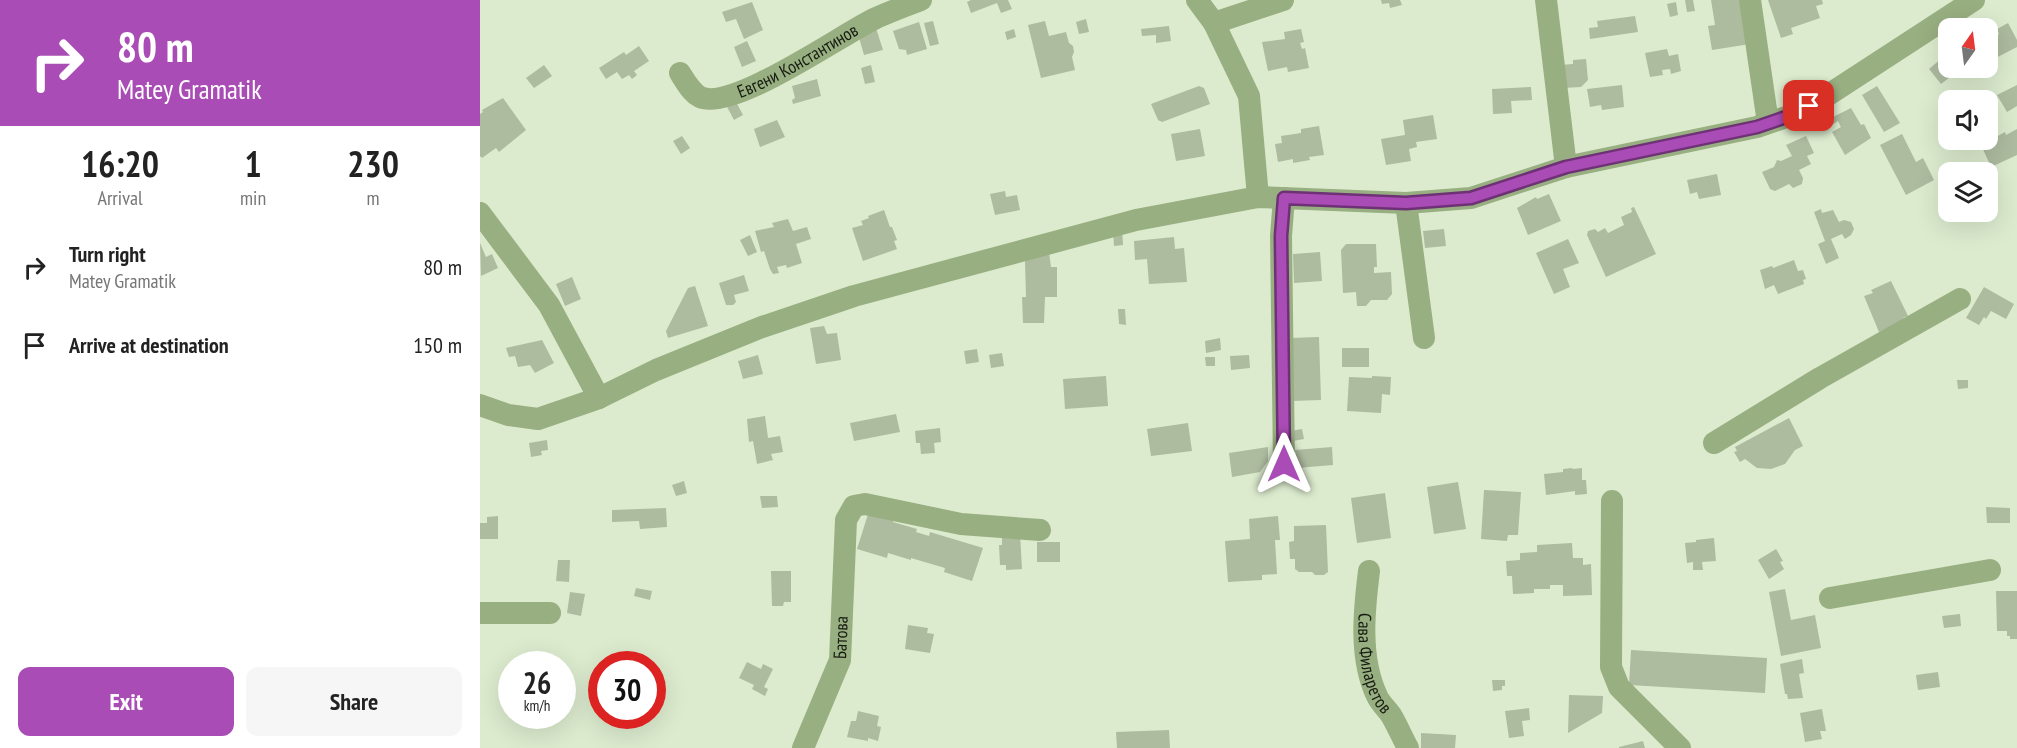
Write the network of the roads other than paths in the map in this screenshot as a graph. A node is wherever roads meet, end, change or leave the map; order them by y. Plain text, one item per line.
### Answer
1 (921, 0) edge
2 (1197, 0) edge
3 (1283, 0) edge
4 (1546, 0) edge
5 (1750, 0) edge
6 (1974, 0) edge
7 (870, 10) edge
8 (1214, 23) junction
9 (680, 72) dead end
10 (1768, 123) junction
11 (1566, 167) junction
12 (1258, 197) junction
13 (1284, 198) junction
14 (1406, 203) junction
15 (480, 213) edge
16 (1960, 300) dead end
17 (1424, 338) dead end
18 (599, 398) junction
19 (480, 405) edge
20 (1714, 443) dead end
21 (1284, 464) dead end
22 (1612, 501) dead end
23 (1040, 530) dead end
24 (1990, 570) dead end
25 (1368, 571) dead end
26 (1830, 598) dead end
27 (480, 613) edge
28 (550, 613) dead end
29 (804, 748) edge
30 (1408, 748) edge
31 (1680, 748) edge

1 - 7 street, Евгени Константинов
2 - 8 street
3 - 8 street
4 - 11 street
5 - 10 street
6 - 10 street
7 - 9 street, Евгени Константинов
8 - 12 street
10 - 11 street
11 - 14 street
12 - 13 street
12 - 18 street
13 - 14 street
13 - 21 street
14 - 17 street
15 - 18 street
16 - 20 street
18 - 19 street
22 - 31 street
23 - 29 street, Батова
24 - 26 street
25 - 30 street, Сава Филаретов
27 - 28 street

